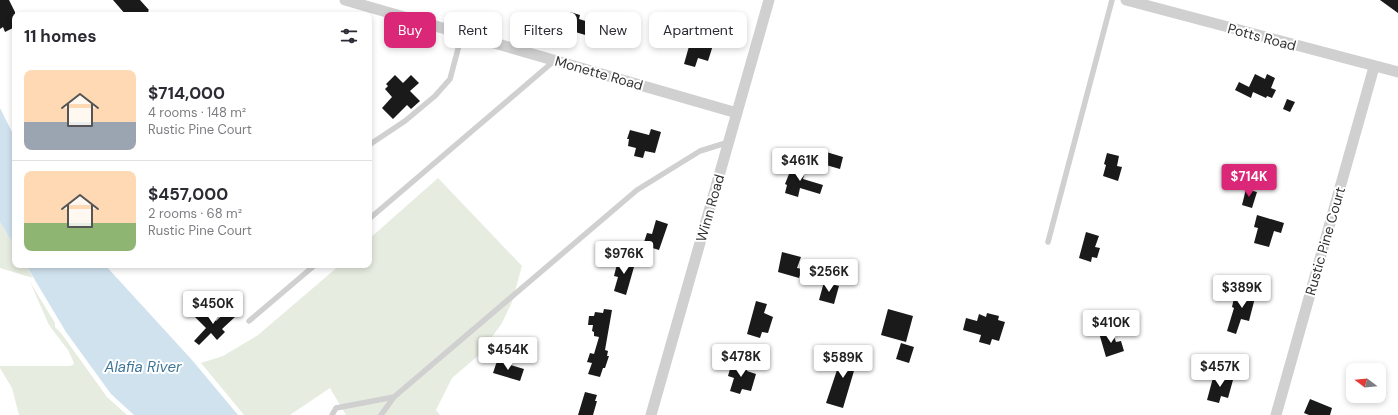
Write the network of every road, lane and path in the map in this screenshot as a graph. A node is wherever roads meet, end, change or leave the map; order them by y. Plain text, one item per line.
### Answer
1 (345, 0) edge
2 (769, 0) edge
3 (1112, 0) edge
4 (1126, 0) edge
5 (444, 29) edge
6 (502, 46) edge
7 (458, 48) edge
8 (554, 61) junction
9 (1374, 67) junction
10 (1398, 72) edge
11 (737, 113) junction
12 (729, 142) junction
13 (372, 143) edge
14 (372, 216) edge
15 (1048, 242) dead end
16 (311, 268) edge
17 (249, 321) dead end
18 (394, 397) junction
19 (332, 415) edge
20 (381, 415) edge
21 (651, 415) edge
22 (1276, 415) edge

1 - 5 street, Monette Road
2 - 11 street, Winn Road
3 - 15 lane
4 - 9 street, Potts Road
6 - 8 street, Monette Road
7 - 13 lane
8 - 11 street, Monette Road
8 - 14 lane
9 - 10 street, Potts Road
9 - 22 street, Rustic Pine Court
11 - 12 street, Winn Road
12 - 18 lane
12 - 21 street, Winn Road
16 - 17 lane
18 - 19 lane
18 - 20 lane

